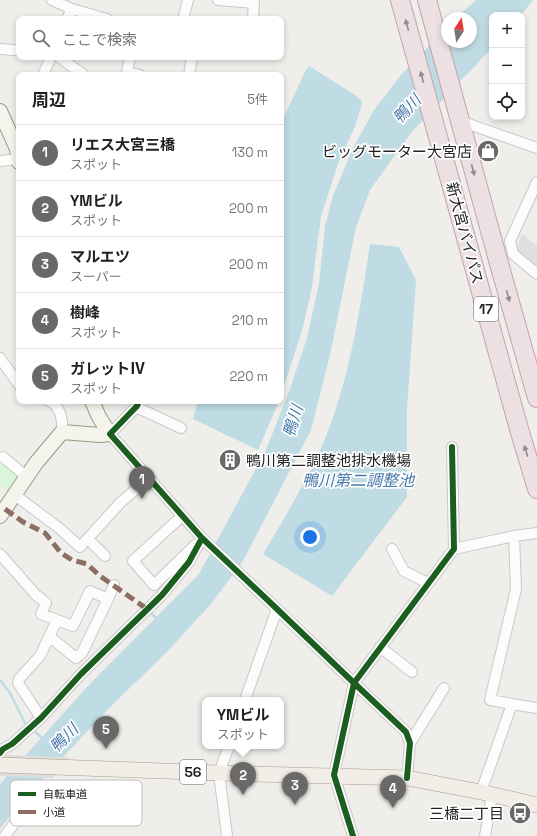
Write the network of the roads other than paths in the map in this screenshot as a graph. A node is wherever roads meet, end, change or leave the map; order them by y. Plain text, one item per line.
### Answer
1 (52, 0) edge
2 (188, 0) edge
3 (218, 0) edge
4 (400, 0) edge
5 (427, 0) edge
6 (254, 1) edge
7 (72, 9) junction
8 (68, 16) edge
9 (96, 16) edge
10 (184, 16) edge
11 (253, 16) edge
12 (0, 49) edge
13 (14, 50) dead end
14 (50, 60) edge
15 (63, 60) edge
16 (129, 60) edge
17 (192, 60) edge
18 (44, 72) edge
19 (80, 72) edge
20 (127, 72) edge
21 (190, 72) edge
22 (0, 111) edge
23 (458, 114) junction
24 (16, 146) edge
25 (537, 148) edge
26 (16, 154) edge
27 (0, 161) edge
28 (537, 182) edge
29 (537, 274) edge
30 (0, 358) edge
31 (16, 381) edge
32 (537, 397) edge
33 (53, 404) edge
34 (93, 404) edge
35 (137, 404) edge
36 (181, 428) dead end
37 (62, 432) junction
38 (110, 434) junction
39 (452, 447) dead end
40 (3, 457) dead end
41 (27, 477) junction
42 (149, 478) junction
43 (537, 489) edge
44 (15, 495) junction
45 (0, 516) edge
46 (182, 516) junction
47 (537, 533) edge
48 (514, 536) junction
49 (88, 539) junction
50 (203, 540) junction
51 (392, 549) dead end
52 (454, 549) junction
53 (0, 554) edge
54 (105, 556) dead end
55 (428, 583) junction
56 (114, 585) dead end
57 (108, 599) junction
58 (277, 609) junction
59 (57, 620) junction
60 (50, 637) junction
61 (380, 647) junction
62 (412, 672) dead end
63 (354, 683) junction
64 (444, 688) dead end
65 (246, 697) edge
66 (512, 704) junction
67 (537, 708) edge
68 (41, 718) junction
69 (410, 743) junction
70 (228, 749) edge
71 (1, 761) edge
72 (219, 773) junction
73 (334, 775) junction
74 (407, 778) junction
75 (486, 793) junction
76 (537, 805) edge
77 (12, 826) edge
78 (5, 836) edge
79 (227, 836) edge
80 (353, 836) edge
81 (485, 836) edge

1 - 7 street
2 - 10 street
3 - 6 street
43 -> 4 highway, 新大宮バイパス / 17
5 - 23 highway, 新大宮バイパス / 17
6 - 11 street
7 - 8 street
7 - 9 street
12 - 13 street
14 - 18 street
15 - 19 street
16 - 20 street
17 - 21 street
22 - 24 main road
23 - 25 street
23 -> 32 highway, 新大宮バイパス / 17
26 - 27 street
28 - 29 street
30 - 31 street
33 - 37 street
34 - 38 main road
35 - 36 street
35 - 38 street
37 - 38 main road
37 - 41 main road
38 - 42 street
39 - 52 street
40 - 41 street
41 - 44 main road
42 - 46 street
42 - 49 street
44 - 45 main road
44 - 49 street
46 - 50 street
46 - 50 street
47 - 48 street
48 - 52 street
48 - 66 street
49 - 54 street
50 - 58 street
50 - 68 street
51 - 55 street
52 - 55 street
53 - 59 street
55 - 61 street
56 - 57 street
57 - 59 street
57 - 60 street
58 - 63 street
58 - 65 street
59 - 60 street
60 - 68 street
61 - 62 street
61 - 63 street
63 - 69 street
63 - 73 street
64 - 69 street
66 - 67 street
66 - 75 street
68 - 71 street
69 - 74 street
70 - 72 street
71 - 72 main road, 56
72 - 73 main road, 56
72 - 79 street
73 - 74 main road, 56
73 - 80 street
74 - 75 main road, 56
75 - 76 main road, 56
75 - 81 street
77 - 78 street

